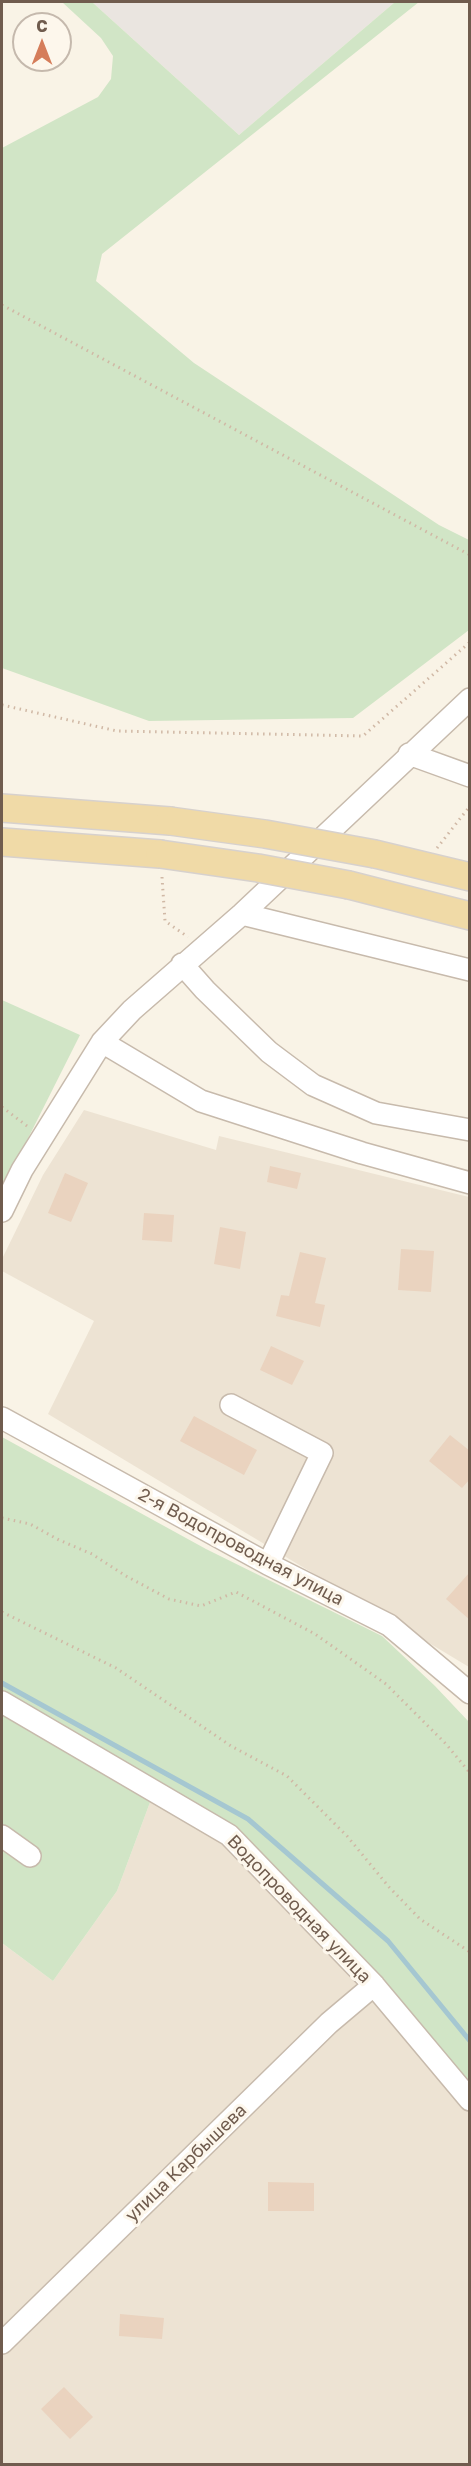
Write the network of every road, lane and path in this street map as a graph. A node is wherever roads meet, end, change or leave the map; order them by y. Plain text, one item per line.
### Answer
1 (2, 305) edge
2 (470, 555) edge
3 (470, 642) edge
4 (470, 699) edge
5 (2, 705) edge
6 (409, 754) junction
7 (470, 776) edge
8 (470, 806) edge
9 (2, 808) edge
10 (2, 842) edge
11 (160, 854) junction
12 (423, 866) junction
13 (470, 877) edge
14 (242, 914) junction
15 (470, 916) edge
16 (202, 947) junction
17 (182, 964) junction
18 (470, 970) edge
19 (102, 1042) junction
20 (2, 1107) edge
21 (470, 1130) edge
22 (42, 1137) junction
23 (470, 1183) edge
24 (2, 1210) edge
25 (231, 1405) dead end
26 (2, 1418) edge
27 (2, 1518) edge
28 (268, 1564) junction
29 (2, 1612) edge
30 (470, 1693) edge
31 (2, 1702) edge
32 (470, 1773) edge
33 (2, 1836) edge
34 (30, 1856) dead end
35 (470, 1952) edge
36 (374, 1985) junction
37 (470, 2100) edge
38 (2, 2343) edge

1 - 2 path
3 - 5 path
4 - 6 street
6 - 7 street
6 - 14 street
8 - 12 path
9 - 12 main road, bridge
10 - 11 main road
11 - 15 main road, bridge
11 - 16 path
12 - 13 main road
14 - 16 street
14 - 18 street
16 - 17 street
17 - 19 street
17 - 21 street
19 - 22 street
19 - 23 street
20 - 22 path
22 - 24 street
25 - 28 street
26 - 28 street, 2-я Водопроводная улица
27 - 32 path
28 - 30 street, 2-я Водопроводная улица
29 - 35 path
31 - 36 street, Водопроводная улица
33 - 34 street
36 - 37 street, Водопроводная улица
36 - 38 street, улица Карбышева

